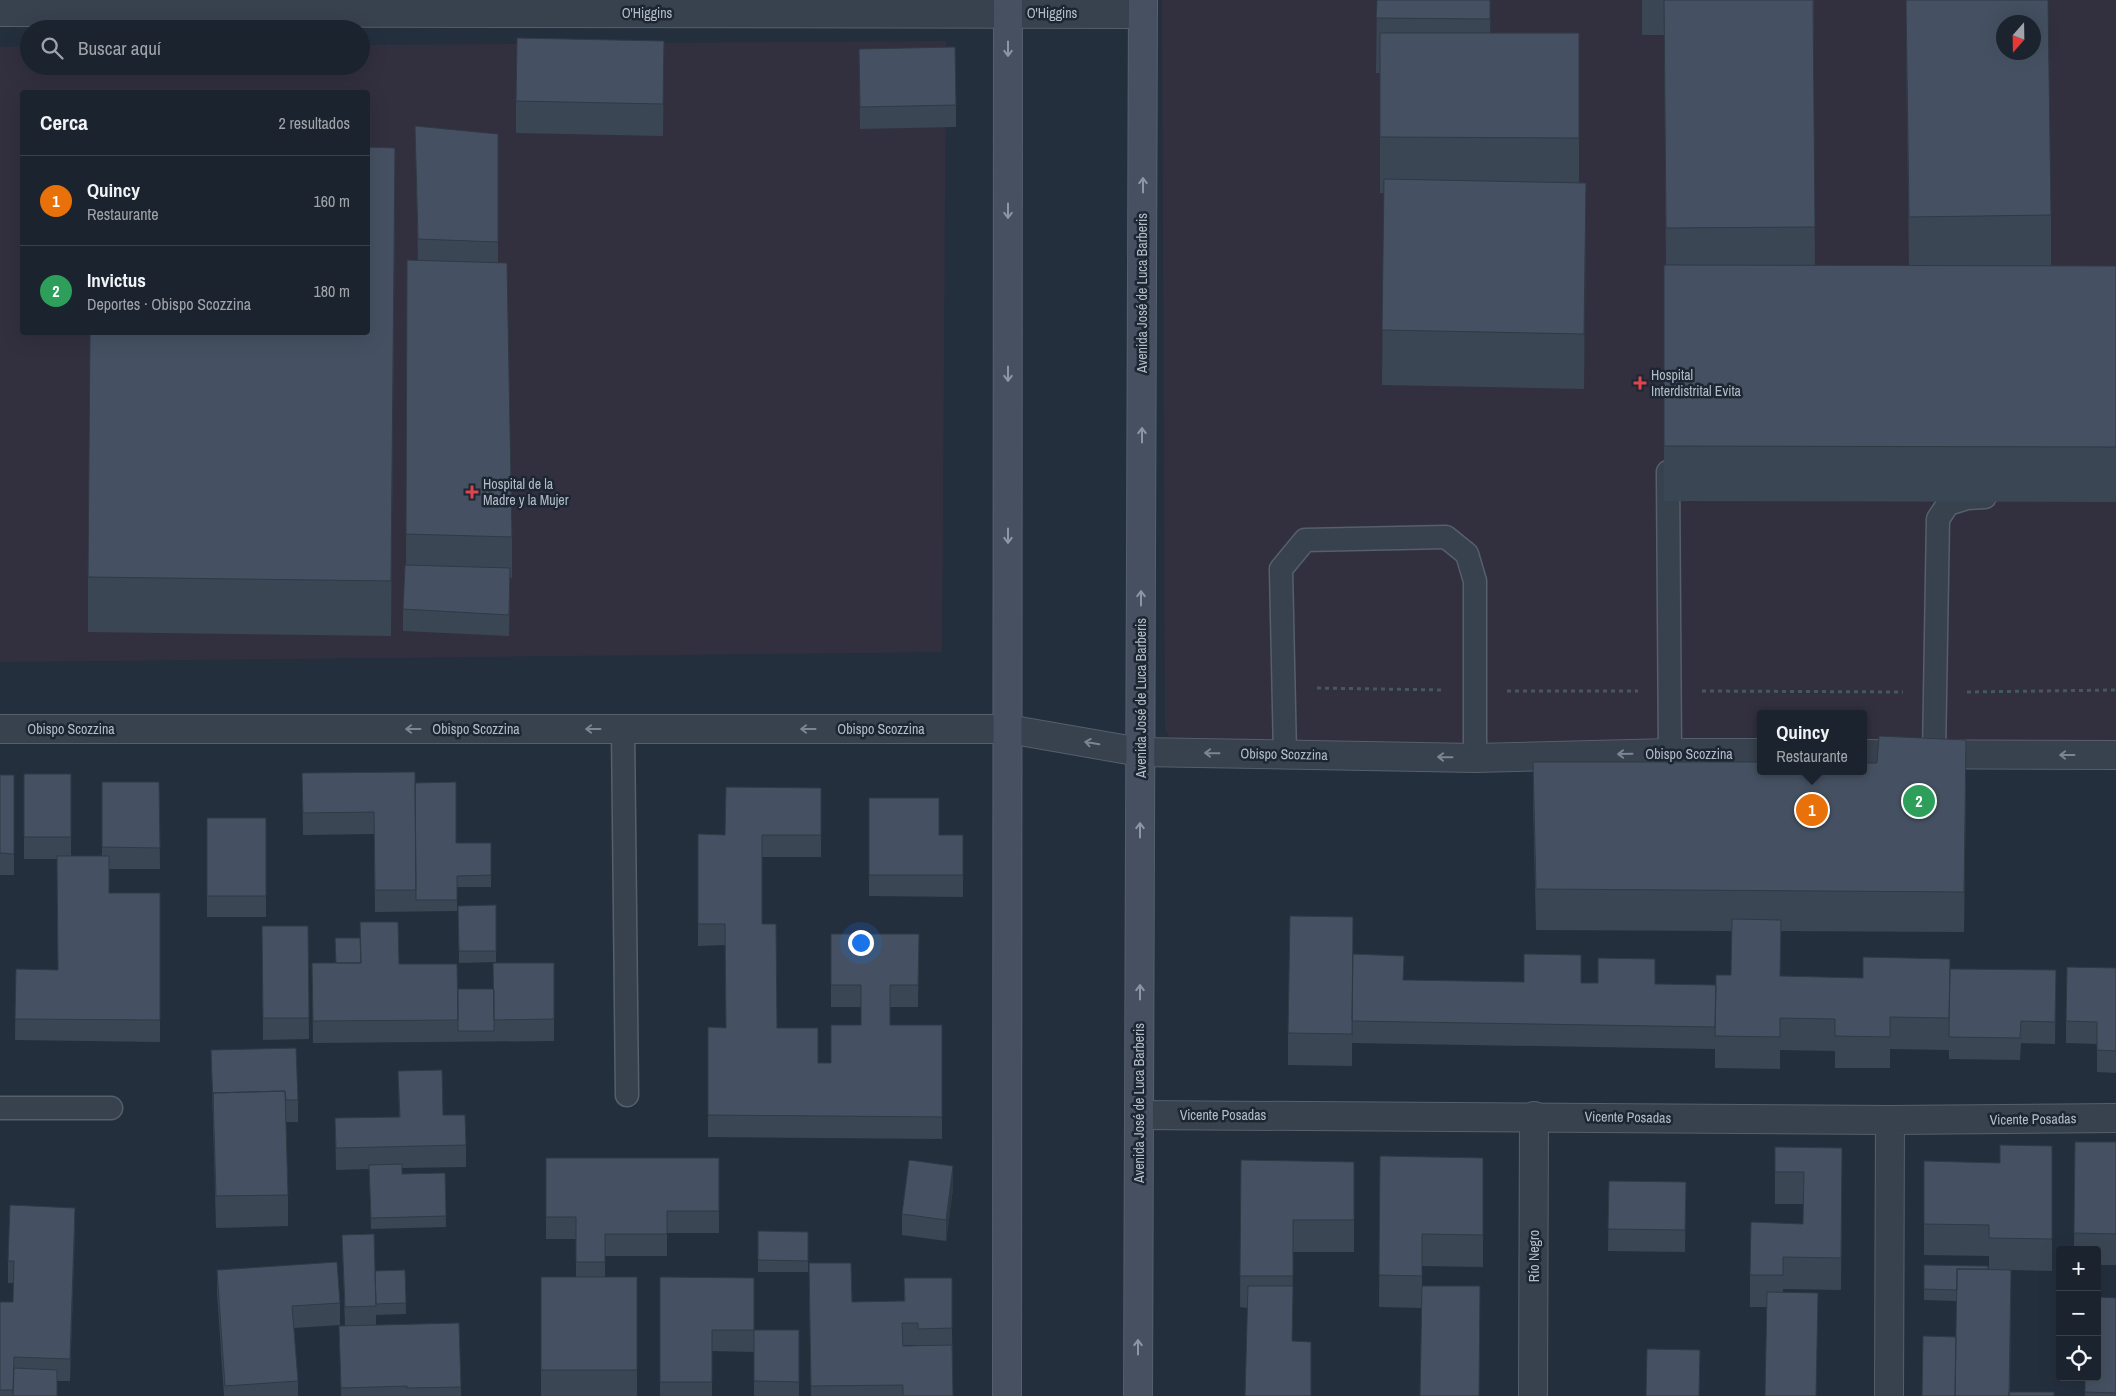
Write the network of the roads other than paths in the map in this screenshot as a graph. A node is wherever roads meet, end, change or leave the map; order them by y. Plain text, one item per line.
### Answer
1 (367, 6) edge
2 (1008, 7) edge
3 (1143, 7) edge
4 (0, 12) edge
5 (1668, 470) edge
6 (2007, 497) dead end
7 (0, 729) edge
8 (623, 729) junction
9 (1008, 729) junction
10 (1140, 752) junction
11 (1670, 753) junction
12 (1284, 754) junction
13 (1757, 754) edge
14 (1867, 754) edge
15 (1934, 754) junction
16 (2116, 755) edge
17 (1475, 758) junction
18 (627, 1095) dead end
19 (0, 1108) edge
20 (111, 1108) dead end
21 (1139, 1115) junction
22 (1534, 1116) junction
23 (2116, 1118) edge
24 (1890, 1120) junction
25 (1007, 1396) edge
26 (1138, 1396) edge
27 (1533, 1396) edge
28 (1889, 1396) edge

1 - 2 street, O'Higgins
1 - 4 street, O'Higgins
2 - 3 street, O'Higgins
2 -> 9 main road
10 -> 3 main road, Avenida José de Luca Barberis
5 - 11 lane
6 - 15 lane
8 -> 7 street, Obispo Scozzina
9 -> 8 street, Obispo Scozzina
8 - 18 lane
10 -> 9 street, Obispo Scozzina
9 - 25 main road
12 -> 10 street, Obispo Scozzina
21 -> 10 main road, Avenida José de Luca Barberis
11 - 13 street, Obispo Scozzina
11 -> 17 street, Obispo Scozzina
17 -> 12 street, Obispo Scozzina
12 - 17 lane
14 - 15 street
16 -> 15 street
19 - 20 lane
21 - 22 street, Vicente Posadas
26 -> 21 main road, Avenida José de Luca Barberis
22 - 24 street, Vicente Posadas
22 - 27 street, Río Negro
23 - 24 street, Vicente Posadas
24 - 28 street

